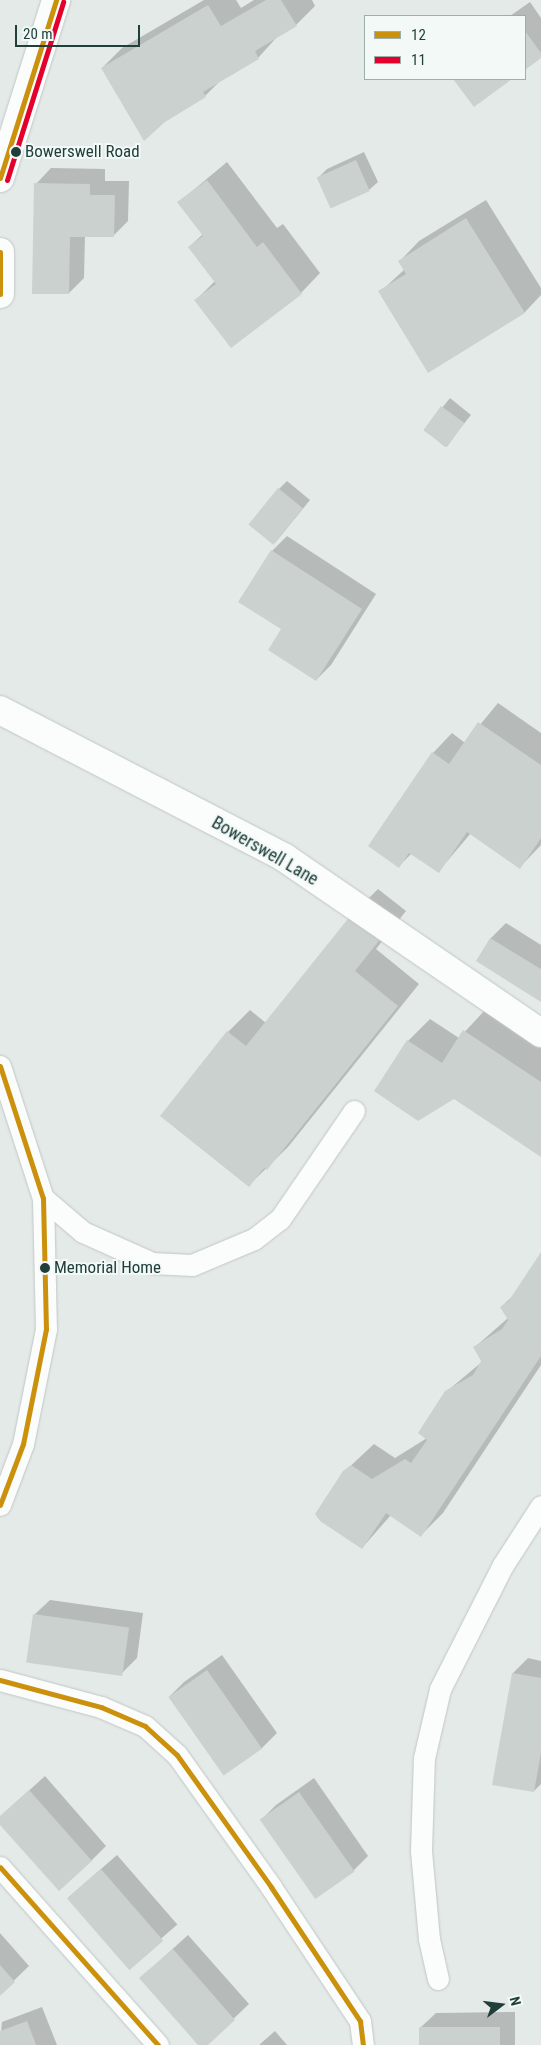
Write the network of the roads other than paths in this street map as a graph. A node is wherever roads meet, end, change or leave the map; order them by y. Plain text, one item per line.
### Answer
1 (56, 0) edge
2 (0, 178) edge
3 (0, 252) edge
4 (0, 294) edge
5 (0, 710) edge
6 (541, 1033) edge
7 (0, 1066) edge
8 (354, 1111) dead end
9 (43, 1198) junction
10 (0, 1505) edge
11 (541, 1506) edge
12 (0, 1680) edge
13 (0, 1867) edge
14 (438, 1979) dead end
15 (158, 2045) edge
16 (363, 2045) edge

1 - 2 street
3 - 4 street
5 - 6 street, Bowerswell Lane
7 - 9 lane
8 - 9 lane
9 - 10 lane
11 - 14 lane
12 - 16 lane
13 - 15 lane

